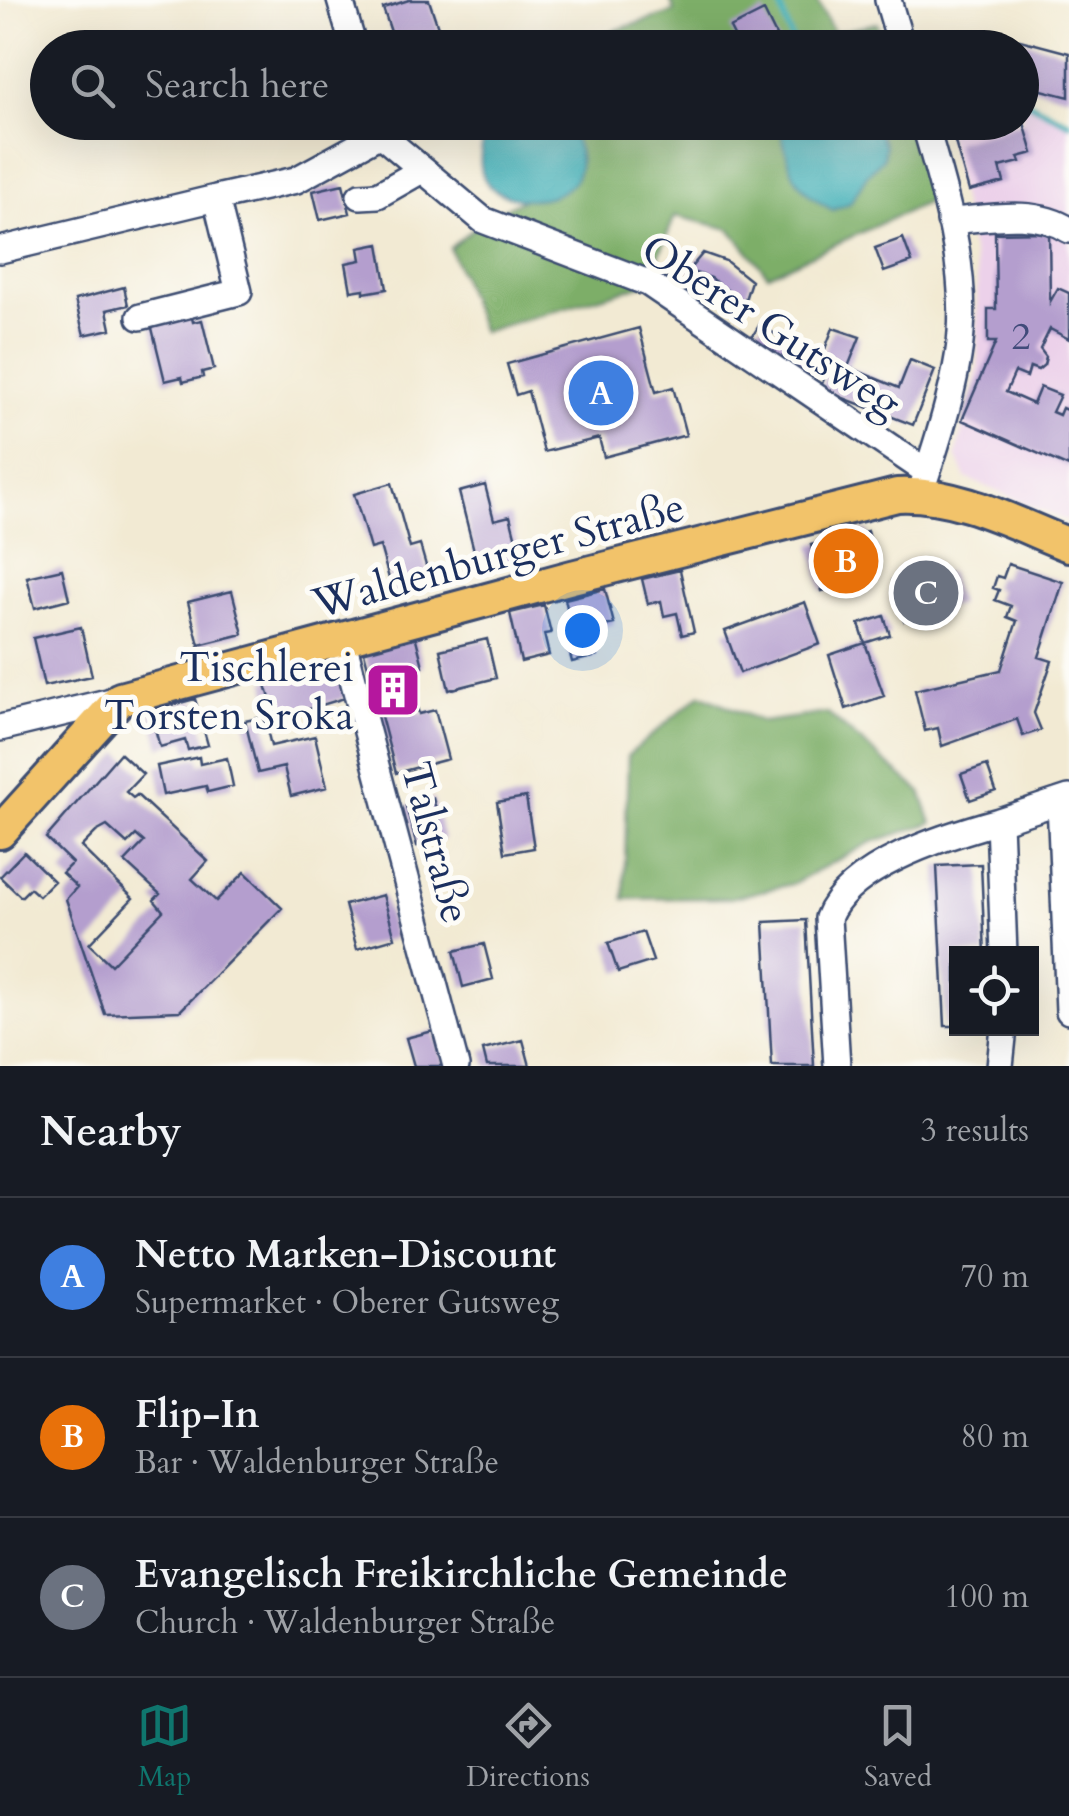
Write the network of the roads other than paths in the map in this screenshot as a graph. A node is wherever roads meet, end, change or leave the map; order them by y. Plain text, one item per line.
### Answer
1 (340, 0) edge
2 (888, 0) edge
3 (349, 30) edge
4 (897, 30) edge
5 (359, 140) edge
6 (391, 140) edge
7 (929, 140) edge
8 (422, 170) junction
9 (360, 196) dead end
10 (216, 198) junction
11 (950, 221) junction
12 (1069, 230) edge
13 (0, 250) edge
14 (140, 317) dead end
15 (924, 483) junction
16 (1069, 544) edge
17 (342, 638) junction
18 (120, 699) junction
19 (0, 728) edge
20 (1064, 800) edge
21 (1000, 821) junction
22 (0, 832) edge
23 (1004, 946) edge
24 (1069, 1011) edge
25 (1003, 1036) edge
26 (456, 1066) edge
27 (837, 1066) edge
28 (1000, 1066) edge

1 - 3 street
2 - 4 street
5 - 10 street
6 - 8 street, Oberer Gutsweg
7 - 11 street
8 - 9 street
8 - 15 street, Oberer Gutsweg
10 - 13 street
10 - 14 street
11 - 12 street
11 - 15 street
15 - 16 main road, Waldenburger Straße
15 - 17 main road, Waldenburger Straße
17 - 18 main road, Waldenburger Straße
17 - 26 street, Talstraße
18 - 19 street
18 - 22 main road
20 - 21 street
20 - 24 street
21 - 23 street
21 - 27 street
25 - 28 street

